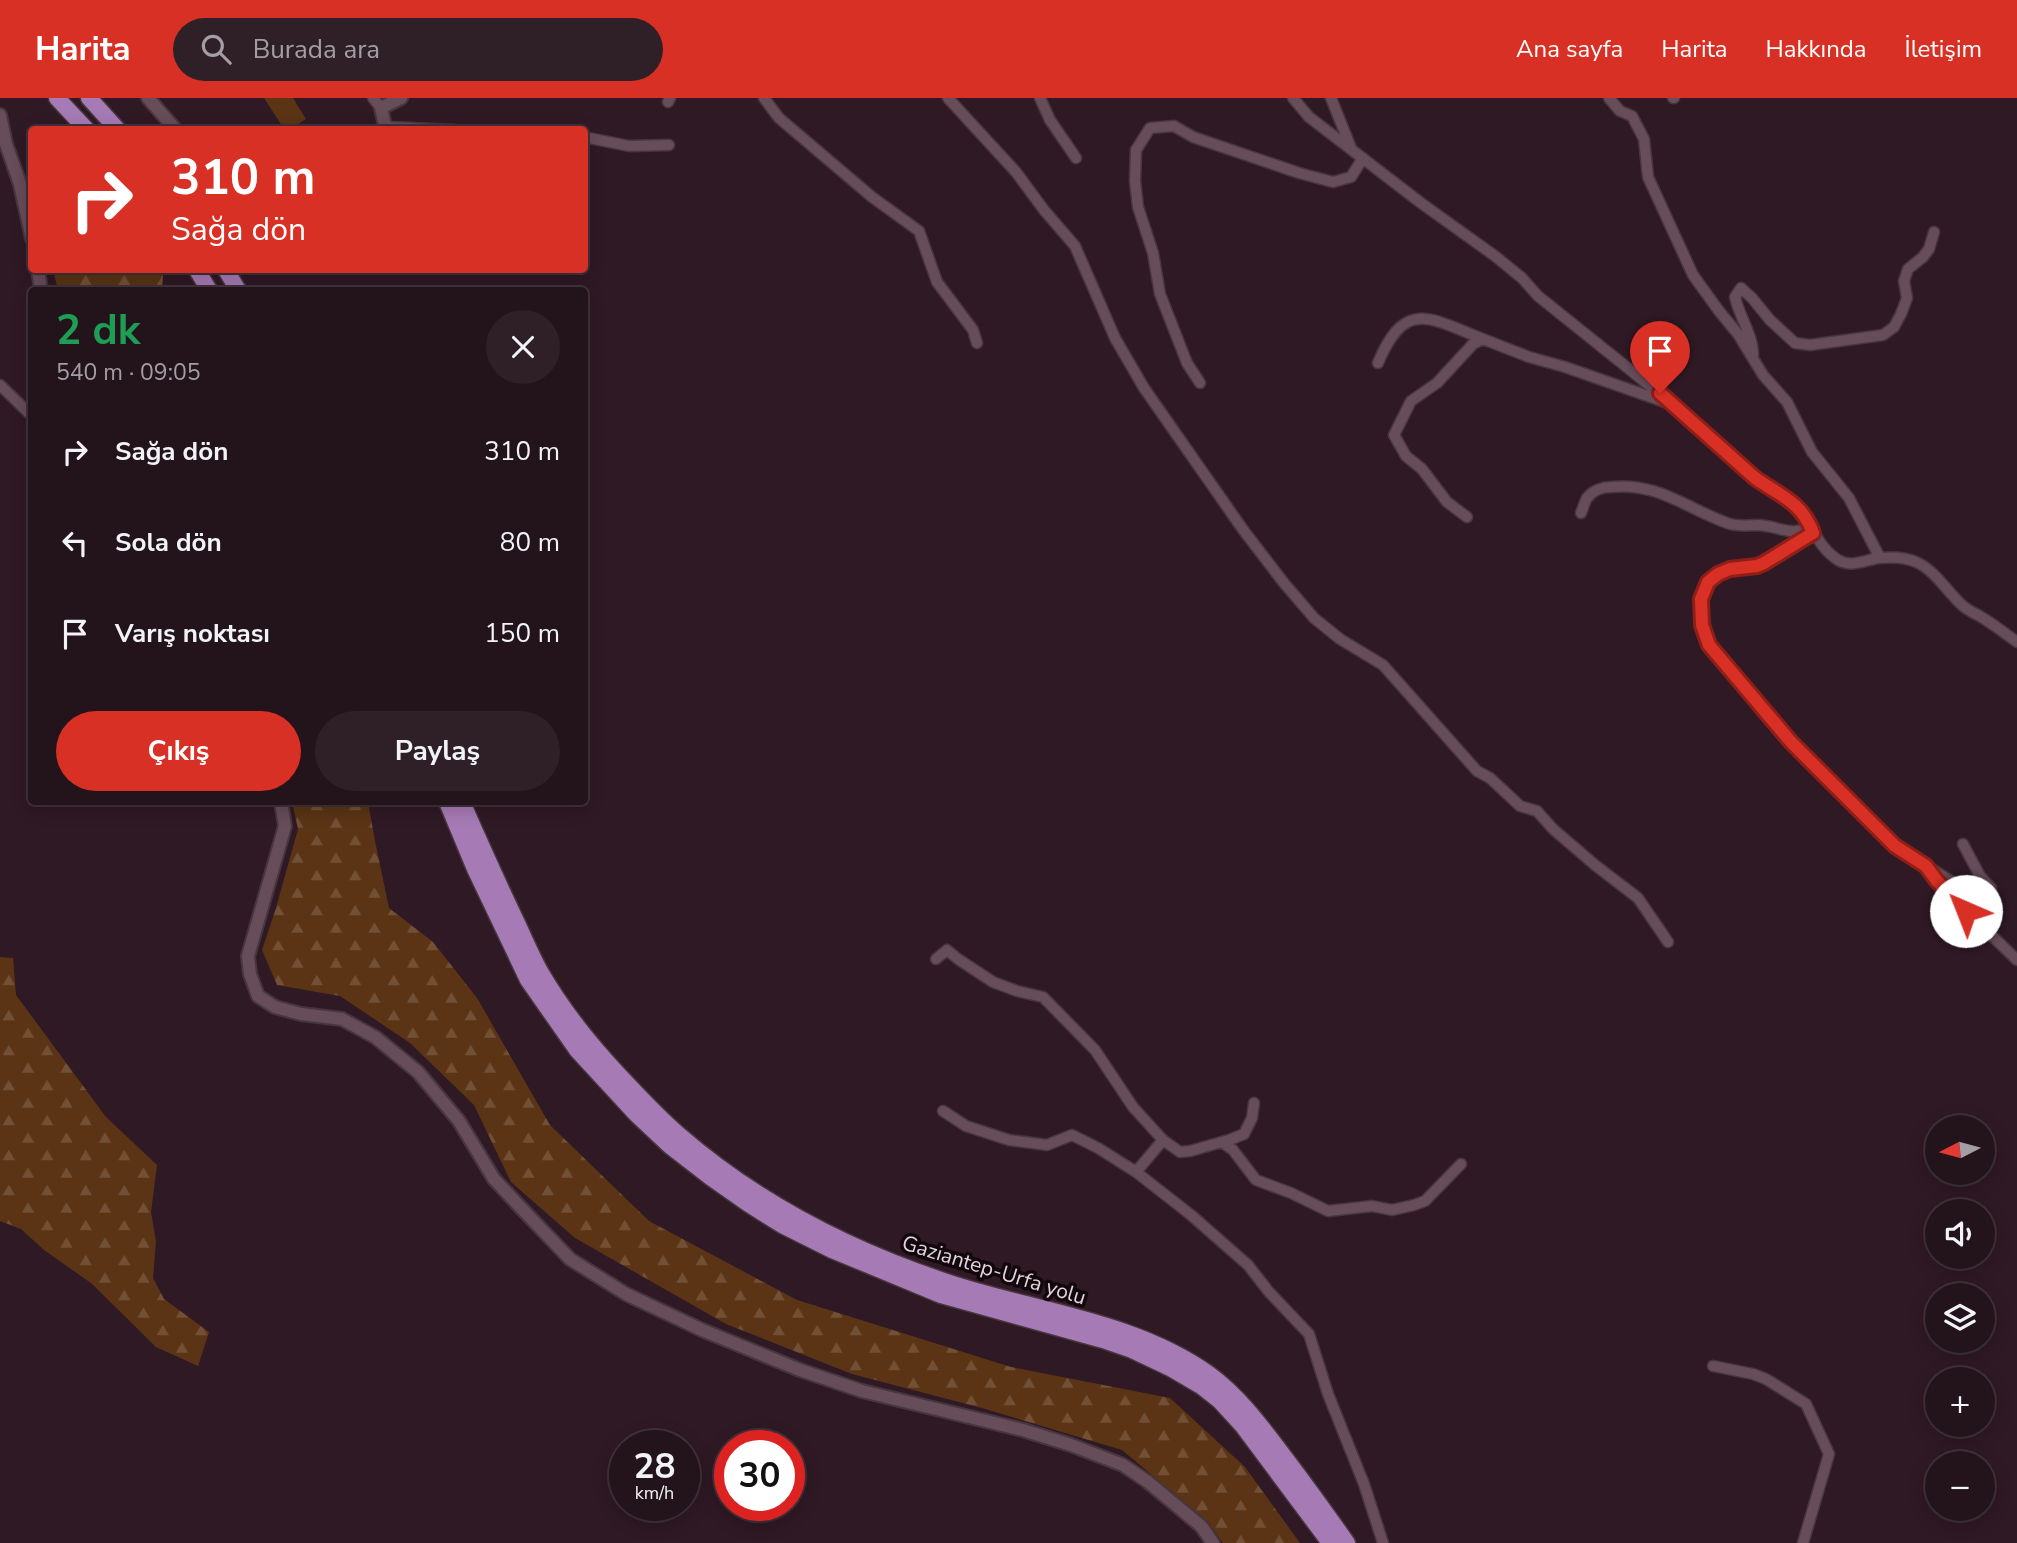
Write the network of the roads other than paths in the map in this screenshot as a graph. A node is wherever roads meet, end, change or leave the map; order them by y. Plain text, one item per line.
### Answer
1 (57, 98) edge
2 (89, 98) edge
3 (104, 98) edge
4 (148, 98) edge
5 (401, 98) edge
6 (764, 98) edge
7 (948, 98) edge
8 (1040, 98) edge
9 (1293, 98) edge
10 (1331, 98) edge
11 (1609, 98) edge
12 (377, 103) edge
13 (0, 115) edge
14 (83, 126) edge
15 (114, 126) edge
16 (125, 126) edge
17 (172, 126) edge
18 (385, 126) edge
19 (588, 138) edge
20 (669, 145) dead end
21 (1351, 149) junction
22 (1076, 158) dead end
23 (1363, 158) junction
24 (28, 221) edge
25 (1934, 232) dead end
26 (1483, 339) junction
27 (977, 343) dead end
28 (1753, 359) junction
29 (1378, 363) dead end
30 (1200, 383) dead end
31 (0, 385) edge
32 (1672, 404) junction
33 (28, 413) edge
34 (1581, 513) dead end
35 (1467, 517) dead end
36 (1812, 531) junction
37 (1880, 558) junction
38 (2017, 642) edge
39 (282, 805) edge
40 (448, 805) edge
41 (463, 805) edge
42 (1963, 844) dead end
43 (1926, 866) junction
44 (1668, 942) dead end
45 (936, 959) dead end
46 (2017, 960) edge
47 (1254, 1103) dead end
48 (943, 1111) dead end
49 (1163, 1140) junction
50 (1222, 1142) junction
51 (1461, 1164) dead end
52 (1136, 1172) junction
53 (1713, 1366) dead end
54 (1213, 1543) edge
55 (1330, 1543) edge
56 (1347, 1543) edge
57 (1383, 1543) edge
58 (1803, 1543) edge

1 - 14 highway
2 - 15 highway
3 - 16 highway
4 - 17 street
5 - 12 street
6 - 27 street
7 - 44 street
8 - 22 street
9 - 21 street
10 - 21 street
11 - 28 street
12 - 18 street
13 - 24 street
19 - 20 street
21 - 23 street
23 - 30 street
23 - 32 street
25 - 28 street
26 - 29 street
26 - 32 street
26 - 35 street
28 - 37 street
31 - 33 street
32 - 36 street
34 - 36 street
36 - 37 street
36 - 43 street
37 - 38 street
39 - 54 street
40 - 55 highway, Gaziantep-Urfa yolu
41 - 56 highway, Gaziantep-Urfa yolu
42 - 43 street
43 - 46 street
45 - 49 street
47 - 50 street
48 - 52 street
49 - 50 street
49 - 52 street
50 - 51 street
52 - 57 street
53 - 58 street

